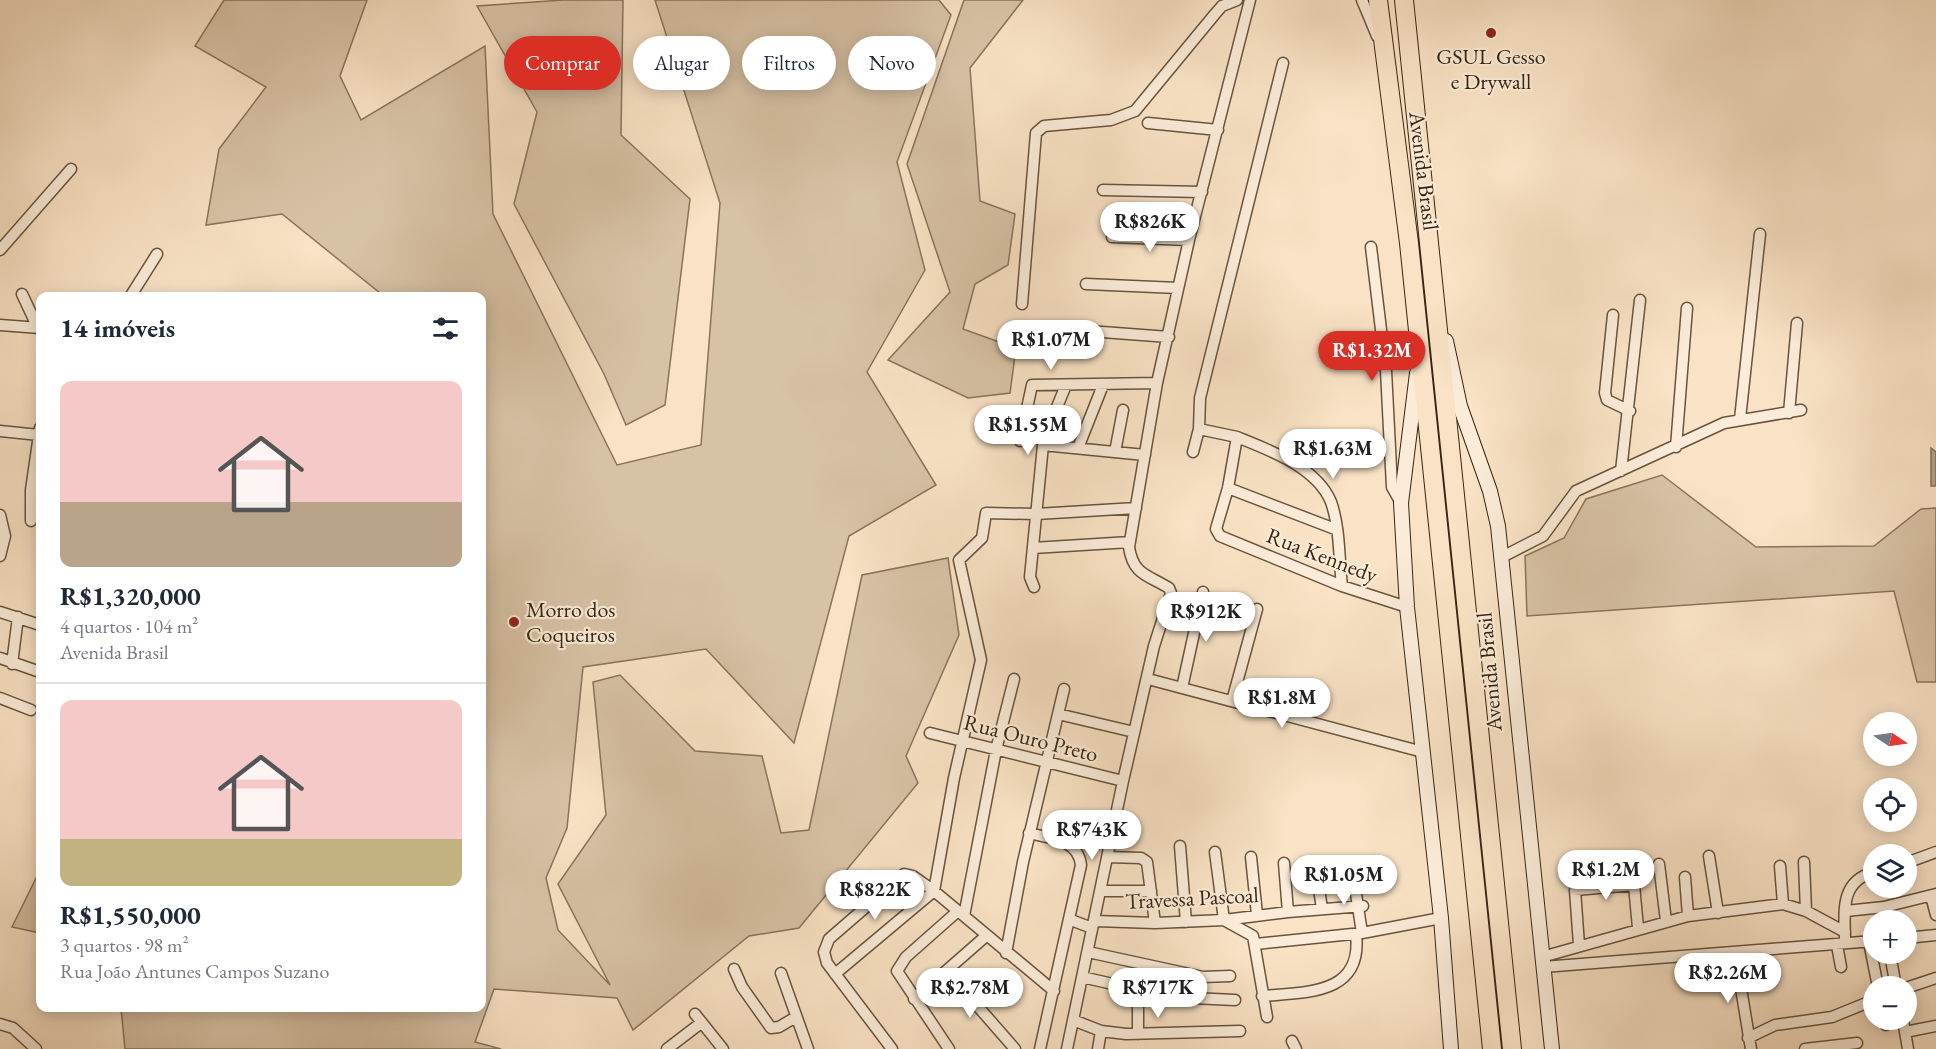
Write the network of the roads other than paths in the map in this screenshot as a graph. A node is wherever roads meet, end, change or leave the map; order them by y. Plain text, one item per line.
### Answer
1 (1237, 0) edge
2 (1250, 0) edge
3 (1362, 0) edge
4 (1378, 0) edge
5 (1404, 0) edge
6 (1384, 52) junction
7 (1283, 63) dead end
8 (1148, 123) dead end
9 (1218, 130) junction
10 (71, 169) dead end
11 (1103, 190) dead end
12 (1202, 192) junction
13 (1760, 234) dead end
14 (1112, 237) dead end
15 (1189, 240) junction
16 (1371, 247) dead end
17 (0, 250) edge
18 (157, 254) dead end
19 (1086, 284) dead end
20 (1178, 288) junction
21 (133, 292) edge
22 (22, 294) dead end
23 (1436, 298) junction
24 (1640, 300) dead end
25 (1022, 304) dead end
26 (1687, 308) dead end
27 (1613, 315) dead end
28 (36, 322) edge
29 (1797, 323) dead end
30 (0, 325) edge
31 (36, 328) edge
32 (1062, 329) dead end
33 (1169, 337) junction
34 (1420, 348) junction
35 (1156, 383) junction
36 (1066, 385) junction
37 (1103, 385) junction
38 (1123, 410) dead end
39 (1801, 410) dead end
40 (1630, 411) junction
41 (1789, 413) junction
42 (1740, 419) junction
43 (1199, 429) junction
44 (0, 430) edge
45 (36, 432) edge
46 (1232, 436) junction
47 (1020, 441) dead end
48 (1050, 446) junction
49 (1676, 447) junction
50 (1078, 448) junction
51 (1115, 452) junction
52 (1193, 452) dead end
53 (1145, 455) junction
54 (1621, 471) junction
55 (36, 473) edge
56 (1228, 488) junction
57 (1401, 504) junction
58 (1136, 508) junction
59 (1036, 514) junction
60 (0, 515) edge
61 (31, 521) dead end
62 (1335, 529) junction
63 (1130, 542) junction
64 (1033, 548) junction
65 (0, 556) edge
66 (1502, 557) junction
67 (1342, 586) junction
68 (1034, 587) dead end
69 (1203, 592) dead end
70 (1407, 607) junction
71 (1257, 609) dead end
72 (0, 612) edge
73 (18, 617) junction
74 (36, 624) edge
75 (0, 658) edge
76 (12, 663) junction
77 (36, 671) edge
78 (1014, 678) dead end
79 (1148, 679) junction
80 (1182, 688) junction
81 (1064, 689) dead end
82 (0, 698) edge
83 (1232, 702) junction
84 (31, 710) dead end
85 (1058, 714) junction
86 (1134, 732) junction
87 (930, 733) dead end
88 (962, 741) junction
89 (996, 750) junction
90 (1423, 752) junction
91 (1046, 761) junction
92 (1123, 781) junction
93 (1029, 833) junction
94 (1180, 846) dead end
95 (1215, 852) dead end
96 (1936, 852) edge
97 (1709, 856) dead end
98 (1107, 857) junction
99 (1251, 857) dead end
100 (1917, 859) edge
101 (1804, 862) dead end
102 (1284, 863) dead end
103 (1659, 864) dead end
104 (1780, 866) dead end
105 (1316, 868) dead end
106 (1353, 874) dead end
107 (1863, 875) edge
108 (1685, 877) dead end
109 (934, 891) junction
110 (1101, 891) junction
111 (1151, 891) junction
112 (1934, 895) edge
113 (1783, 904) junction
114 (1361, 906) junction
115 (1322, 909) junction
116 (1846, 910) junction
117 (1806, 911) junction
118 (1288, 912) junction
119 (961, 913) junction
120 (1718, 913) junction
121 (1257, 915) junction
122 (1936, 915) edge
123 (1688, 916) junction
124 (1441, 918) junction
125 (1071, 920) junction
126 (1224, 920) junction
127 (1666, 921) junction
128 (1186, 922) junction
129 (1155, 923) junction
130 (1093, 924) junction
131 (1638, 928) junction
132 (1845, 932) junction
133 (1359, 933) junction
134 (1936, 935) edge
135 (986, 936) junction
136 (1917, 937) edge
137 (1863, 943) edge
138 (1256, 944) junction
139 (1841, 944) junction
140 (1580, 945) junction
141 (1006, 952) junction
142 (1088, 952) junction
143 (1735, 952) junction
144 (1543, 962) junction
145 (1841, 967) dead end
146 (734, 969) dead end
147 (947, 971) junction
148 (781, 973) dead end
149 (835, 974) junction
150 (1230, 976) dead end
151 (1082, 977) junction
152 (1936, 978) edge
153 (1917, 984) edge
154 (1138, 990) junction
155 (1054, 991) junction
156 (1262, 996) junction
157 (914, 999) junction
158 (1235, 1000) dead end
159 (1863, 1004) edge
160 (796, 1017) junction
161 (1267, 1017) dead end
162 (1073, 1020) junction
163 (0, 1024) edge
164 (1936, 1026) edge
165 (1101, 1030) junction
166 (1240, 1031) dead end
167 (1905, 1032) joint
168 (1138, 1034) junction
169 (1857, 1042) dead end
170 (1750, 1043) edge
171 (36, 1049) edge
172 (667, 1049) edge
173 (723, 1049) edge
174 (808, 1049) edge
175 (892, 1049) edge
176 (949, 1049) edge
177 (1015, 1049) edge
178 (1040, 1049) edge
179 (1067, 1049) edge
180 (1098, 1049) edge
181 (1451, 1049) edge
182 (1492, 1049) edge
183 (1512, 1049) edge
184 (1552, 1049) edge
185 (1805, 1049) edge
186 (1908, 1049) edge

1 - 25 street
2 - 9 street
3 - 6 street
4 - 6 highway, Avenida Brasil
5 - 23 highway, Avenida Brasil
6 - 34 highway, Avenida Brasil
7 - 43 street
8 - 9 street
9 - 12 street
10 - 17 street
11 - 12 street
12 - 15 street
13 - 42 street
14 - 15 street
15 - 20 street
16 - 57 street
18 - 21 street
19 - 20 street
20 - 33 street
22 - 28 street
23 - 66 street, Avenida Brasil
23 - 183 highway, Avenida Brasil
24 - 40 street
26 - 49 street
27 - 40 street
29 - 41 street
30 - 31 street
32 - 33 street
33 - 35 street
34 - 57 street, Avenida Brasil
34 - 182 highway, Avenida Brasil
35 - 37 street
35 - 53 street
36 - 37 street
36 - 47 street
36 - 48 street
37 - 50 street
38 - 51 street
39 - 41 street
40 - 54 street
41 - 42 street
42 - 49 street
43 - 46 street
43 - 52 street
44 - 45 street
46 - 56 street
46 - 62 street
48 - 50 street
48 - 59 street
49 - 54 street
50 - 51 street
51 - 53 street
53 - 58 street
54 - 66 street
55 - 61 street
56 - 62 street
56 - 67 street, Rua Kennedy
57 - 70 street, Avenida Brasil
58 - 59 street
58 - 63 street
59 - 64 street
59 - 88 street
60 - 65 street
62 - 67 street
63 - 64 street
63 - 79 street
64 - 68 street
66 - 144 street, Avenida Brasil
67 - 70 street, Rua Kennedy
69 - 80 street
70 - 90 street, Avenida Brasil
71 - 83 street
72 - 73 street
73 - 74 street
73 - 76 street
75 - 76 street
76 - 77 street
78 - 89 street
79 - 80 street
79 - 86 street
80 - 83 street
81 - 85 street
82 - 84 street
83 - 90 street
85 - 86 street
85 - 91 street
86 - 92 street
87 - 88 street, Rua Ouro Preto
88 - 89 street, Rua Ouro Preto
88 - 109 street
89 - 91 street, Rua Ouro Preto
89 - 119 street
90 - 124 street, Avenida Brasil
91 - 92 street, Rua Ouro Preto
91 - 93 street
92 - 98 street
93 - 125 street
93 - 141 street
94 - 128 street
95 - 126 street
96 - 100 street
97 - 120 street
98 - 110 street
98 - 111 street
99 - 121 street
101 - 117 street
102 - 118 street
103 - 127 street
104 - 113 street
105 - 115 street
106 - 114 street
107 - 116 street
108 - 123 street
109 - 119 street
109 - 149 street
109 - 149 street
110 - 111 street
110 - 130 street
111 - 129 street
112 - 116 street
112 - 122 street
113 - 117 street
113 - 120 street
114 - 115 street, Travessa Pascoal
114 - 133 street
115 - 118 street, Travessa Pascoal
116 - 132 street
117 - 132 street
118 - 121 street, Travessa Pascoal
119 - 135 street
119 - 157 street
120 - 123 street
121 - 126 street, Travessa Pascoal
123 - 127 street
124 - 133 street
124 - 181 street, Avenida Brasil
125 - 130 street, Travessa Pascoal
125 - 155 street
126 - 128 street, Travessa Pascoal
126 - 138 street
127 - 131 street
128 - 129 street, Travessa Pascoal
129 - 130 street, Travessa Pascoal
130 - 142 street
131 - 140 street
131 - 140 street
132 - 139 street
133 - 138 street
133 - 156 street
134 - 136 street
135 - 141 street
135 - 147 street
137 - 139 street
138 - 156 street
139 - 143 street
139 - 145 street
140 - 144 street
141 - 155 street
142 - 150 street
142 - 151 street
143 - 144 street
143 - 170 street
144 - 184 street, Avenida Brasil
146 - 160 street
147 - 157 street
147 - 177 street
148 - 160 street
149 - 175 street
151 - 154 street
151 - 162 street
152 - 153 street
154 - 158 street
154 - 168 street
155 - 178 street
156 - 161 street
157 - 176 street
159 - 170 street
160 - 174 street
162 - 165 street
162 - 179 street
163 - 171 street
164 - 167 street
165 - 168 street
165 - 180 street
166 - 168 street
167 - 186 street
169 - 185 street
172 - 173 street

